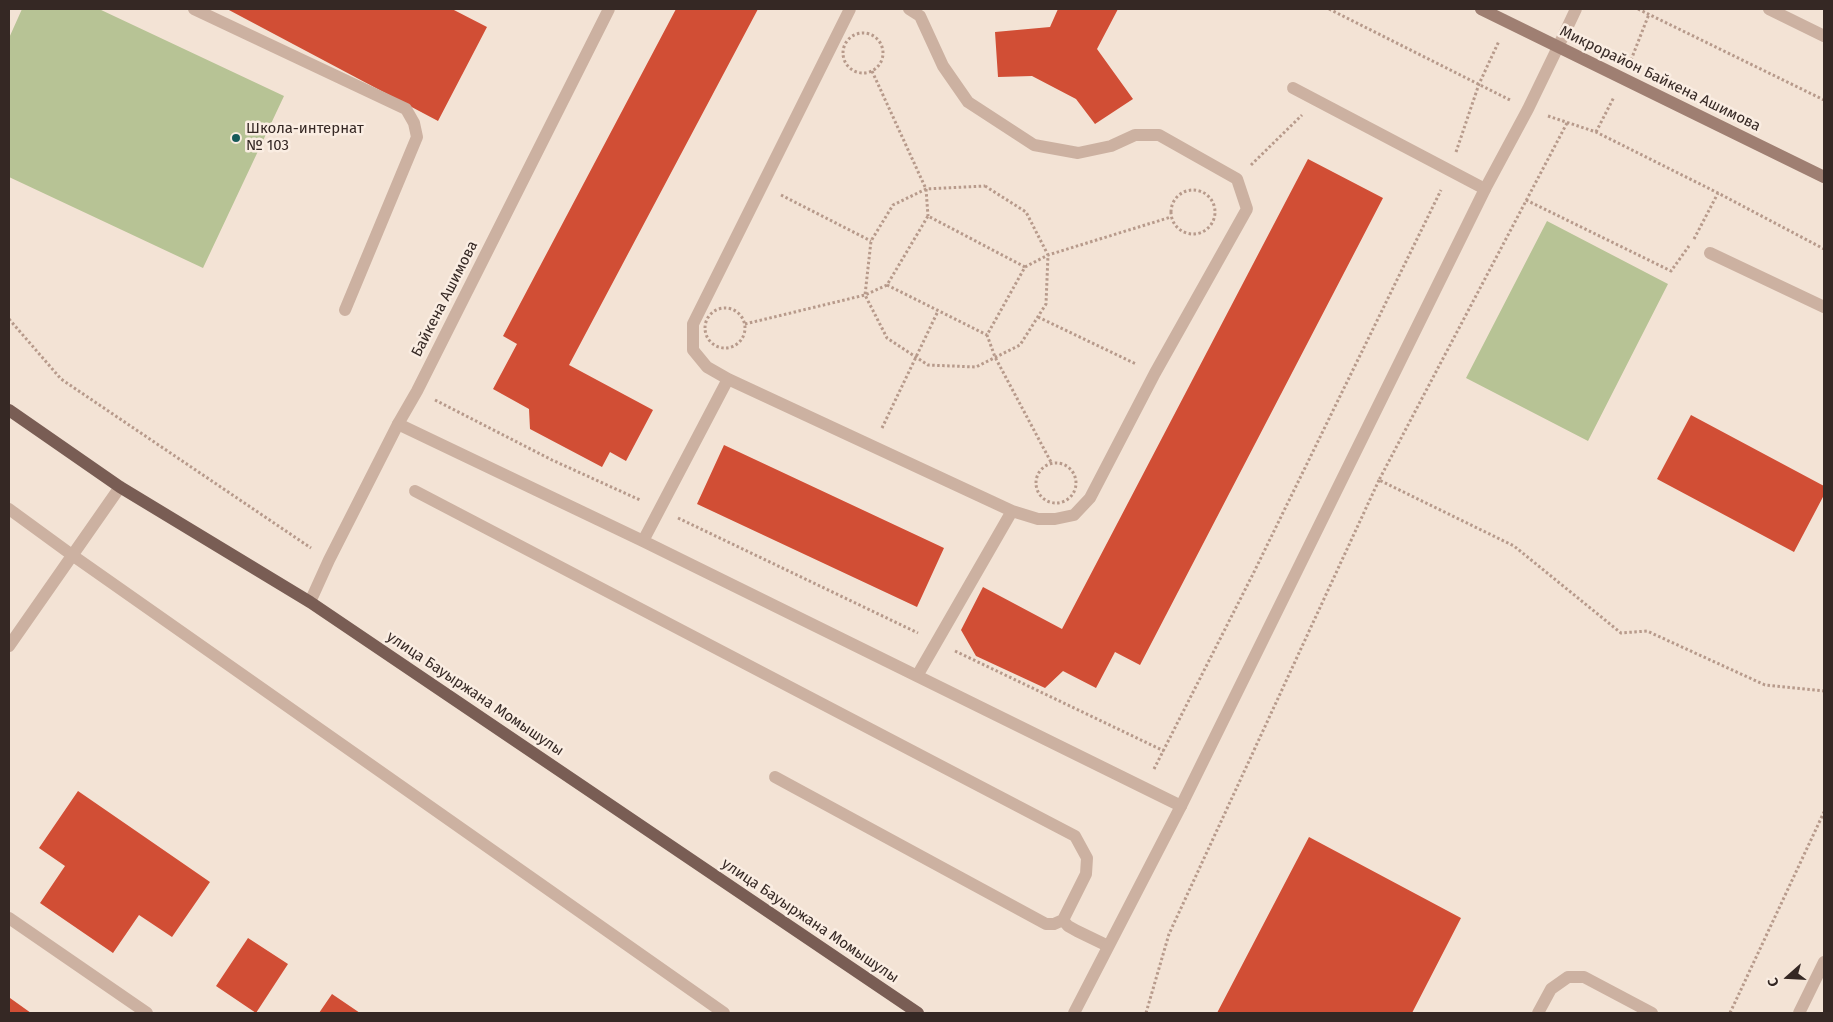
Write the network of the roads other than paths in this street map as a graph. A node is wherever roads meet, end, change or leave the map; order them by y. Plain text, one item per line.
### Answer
1 (194, 9) edge
2 (609, 9) edge
3 (850, 9) edge
4 (909, 9) edge
5 (1481, 9) edge
6 (1576, 9) edge
7 (1769, 9) edge
8 (1824, 36) edge
9 (1558, 47) junction
10 (1293, 88) dead end
11 (1824, 177) edge
12 (1484, 189) junction
13 (1710, 253) dead end
14 (1824, 307) edge
15 (345, 310) dead end
16 (728, 379) junction
17 (9, 410) edge
18 (398, 424) junction
19 (120, 487) junction
20 (415, 491) dead end
21 (9, 509) edge
22 (1012, 511) junction
23 (643, 541) junction
24 (72, 555) junction
25 (310, 602) junction
26 (9, 646) edge
27 (917, 676) junction
28 (775, 777) dead end
29 (1181, 806) junction
30 (9, 918) edge
31 (1063, 920) junction
32 (1108, 946) junction
33 (1824, 962) edge
34 (147, 1013) edge
35 (724, 1013) edge
36 (918, 1013) edge
37 (1074, 1013) edge
38 (1538, 1013) edge
39 (1652, 1013) edge
40 (1799, 1013) edge

1 - 15 street
2 - 18 street, Байкена Ашимова
3 - 16 street
4 - 22 street
5 - 9 street, Микрорайон Байкена Ашимова
6 - 9 street
7 - 8 street
9 - 11 street, Микрорайон Байкена Ашимова
9 - 12 street
10 - 12 street
12 - 29 street
13 - 14 street
16 - 22 street
16 - 23 street
17 - 19 main road, улица Бауыржана Момышулы
18 - 23 street
18 - 25 street, Байкена Ашимова
19 - 24 street
19 - 25 main road, улица Бауыржана Момышулы
20 - 31 street
21 - 24 street
22 - 27 street
23 - 27 street
24 - 26 street
24 - 35 street
25 - 36 main road, улица Бауыржана Момышулы
27 - 29 street
28 - 31 street
29 - 32 street
30 - 34 street
31 - 32 street
32 - 37 street
33 - 40 street
38 - 39 street

